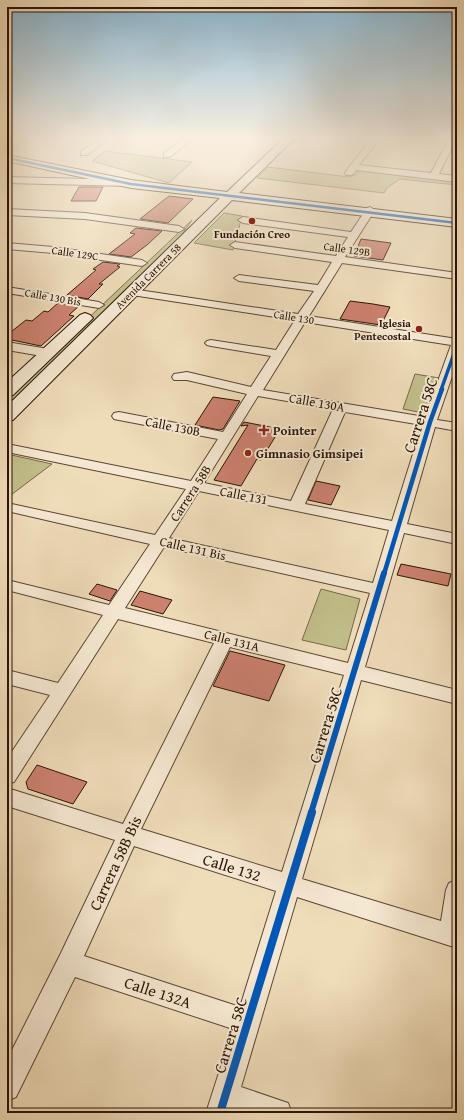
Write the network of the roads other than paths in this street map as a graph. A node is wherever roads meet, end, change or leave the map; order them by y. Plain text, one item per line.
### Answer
1 (199, 189) edge
2 (227, 189) edge
3 (224, 192) junction
4 (369, 211) junction
5 (7, 212) edge
6 (243, 220) dead end
7 (457, 220) edge
8 (457, 223) edge
9 (178, 229) junction
10 (353, 235) junction
11 (7, 246) edge
12 (234, 246) dead end
13 (337, 260) junction
14 (137, 268) joint
15 (457, 276) edge
16 (239, 278) dead end
17 (319, 288) junction
18 (7, 290) edge
19 (132, 292) junction
20 (110, 294) dead end
21 (99, 305) junction
22 (301, 318) junction
23 (211, 343) dead end
24 (457, 344) edge
25 (7, 346) edge
26 (48, 353) junction
27 (279, 354) junction
28 (178, 377) dead end
29 (7, 391) edge
30 (255, 392) junction
31 (341, 407) junction
32 (7, 416) edge
33 (119, 416) dead end
34 (430, 422) junction
35 (457, 427) edge
36 (226, 437) junction
37 (7, 448) edge
38 (196, 485) junction
39 (7, 506) edge
40 (297, 506) junction
41 (398, 527) junction
42 (457, 539) edge
43 (158, 541) junction
44 (7, 585) edge
45 (379, 590) junction
46 (114, 611) junction
47 (224, 638) junction
48 (355, 671) junction
49 (7, 676) edge
50 (62, 691) junction
51 (457, 697) edge
52 (7, 776) edge
53 (7, 797) edge
54 (128, 835) junction
55 (289, 885) junction
56 (457, 890) edge
57 (454, 936) edge
58 (69, 962) junction
59 (248, 1022) junction
60 (7, 1088) edge
61 (222, 1104) edge
62 (278, 1113) edge

1 - 3 main road
2 - 3 main road, Avenida Carrera 58
3 - 4 main road
3 - 9 main road, Avenida Carrera 58
3 - 19 main road, Avenida Carrera 58
4 - 7 main road
4 - 8 main road
4 - 10 street, Carrera 58B
5 - 9 street
6 - 10 street
9 - 14 main road, Avenida Carrera 58
10 - 13 street, Carrera 58B
11 - 14 street, Calle 129C
12 - 13 street, Calle 129B
13 - 15 street, Calle 129B
13 - 17 street, Carrera 58B
16 - 17 street
17 - 22 street, Carrera 58B
18 - 21 street, Calle 130 Bis
19 - 22 street, Calle 130
19 - 32 main road, Avenida Carrera 58
20 - 21 main road, Avenida Carrera 58
21 - 26 main road, Avenida Carrera 58
22 - 24 street, Calle 130
22 - 27 street, Carrera 58B
23 - 27 street
24 - 34 street, Carrera 58C
25 - 26 street
26 - 29 main road, Avenida Carrera 58
27 - 30 street, Carrera 58B
28 - 30 street, Calle 130A
30 - 31 street, Calle 130A
30 - 36 street, Carrera 58B
31 - 34 street, Calle 130A
31 - 40 street
33 - 36 street, Calle 130B
34 - 35 street, Calle 130A
34 - 41 street, Carrera 58C
36 - 38 street, Carrera 58B
37 - 38 street, Calle 131
38 - 40 street, Calle 131
38 - 43 street, Carrera 58B
39 - 43 street, Calle 131 Bis
40 - 41 street, Calle 131
41 - 42 street, Calle 131
41 - 45 street, Carrera 58C
43 - 45 street, Calle 131 Bis
43 - 46 street, Carrera 58B
44 - 46 street, Calle 131A
45 - 48 street, Carrera 58C
46 - 47 street, Calle 131A
46 - 50 street, Carrera 58B
47 - 48 street, Calle 131A
47 - 54 street, Carrera 58B Bis
48 - 51 street, Calle 131A
48 - 55 street, Carrera 58C
49 - 50 street
50 - 52 street, Carrera 58B
53 - 54 street, Calle 132
54 - 55 street, Calle 132
54 - 58 street, Carrera 58B Bis
55 - 57 street, Calle 132
55 - 59 street, Carrera 58C
56 - 57 street
58 - 59 street, Calle 132A
58 - 60 street, Carrera 58B Bis
59 - 61 street, Carrera 58C
61 - 62 street

